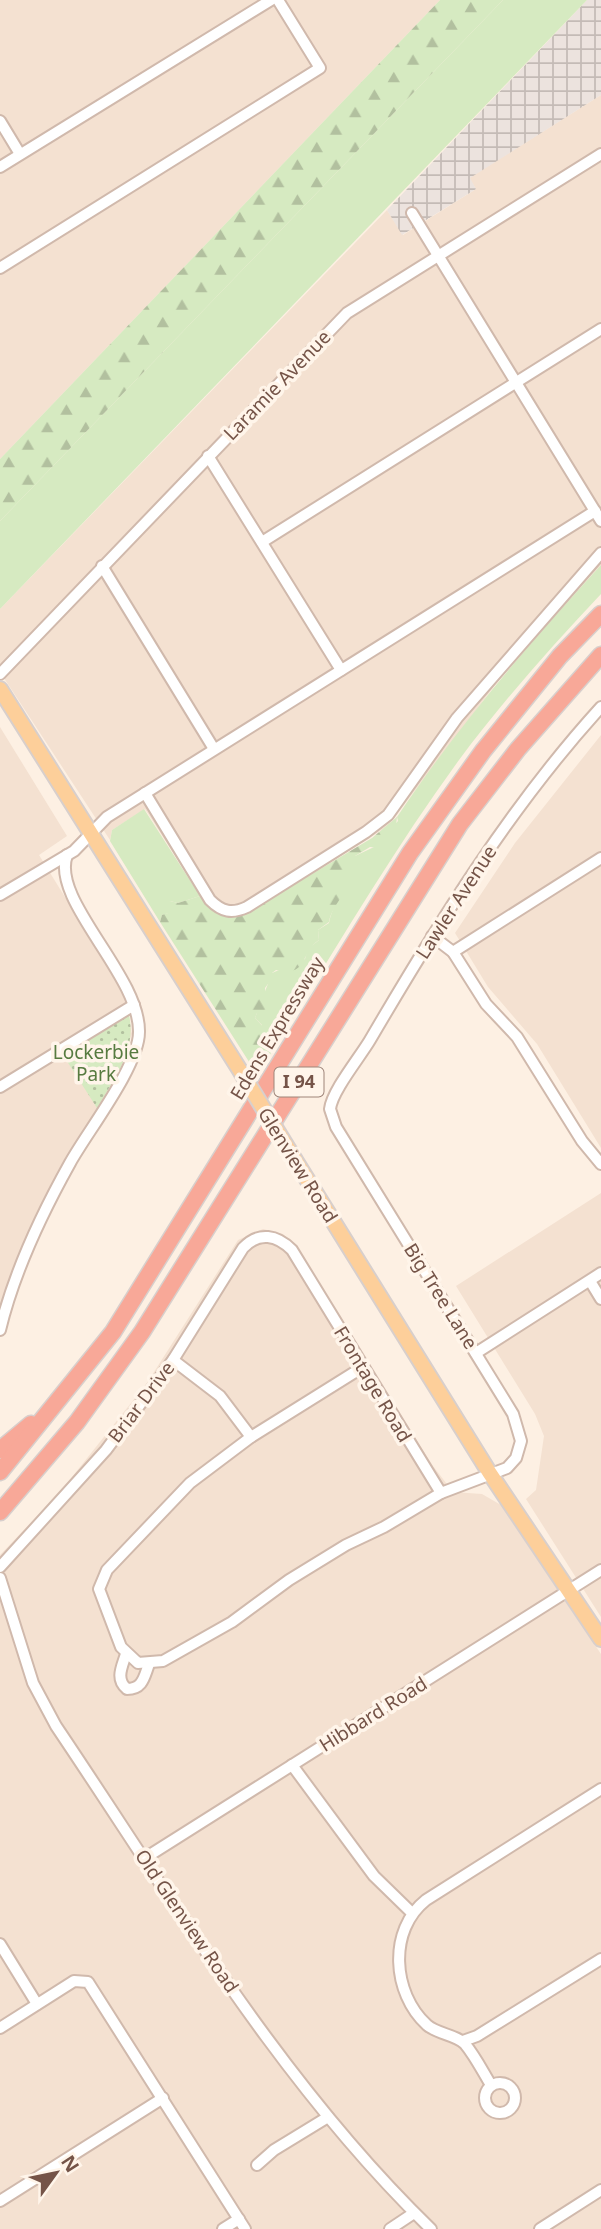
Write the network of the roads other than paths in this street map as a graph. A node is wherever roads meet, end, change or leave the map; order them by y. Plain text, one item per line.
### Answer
1 (271, 0) edge
2 (278, 0) edge
3 (0, 121) edge
4 (20, 154) junction
5 (601, 154) edge
6 (0, 167) edge
7 (412, 213) dead end
8 (439, 256) junction
9 (0, 268) edge
10 (601, 329) edge
11 (516, 382) junction
12 (208, 456) junction
13 (595, 511) junction
14 (601, 521) edge
15 (262, 542) junction
16 (601, 553) edge
17 (102, 566) junction
18 (601, 614) edge
19 (601, 655) edge
20 (341, 670) junction
21 (0, 674) edge
22 (0, 689) edge
23 (601, 707) edge
24 (214, 749) junction
25 (145, 793) junction
26 (91, 833) junction
27 (67, 855) junction
28 (601, 858) edge
29 (0, 895) edge
30 (432, 936) junction
31 (453, 952) junction
32 (134, 1005) junction
33 (0, 1087) edge
34 (330, 1109) joint
35 (601, 1164) edge
36 (271, 1237) joint
37 (601, 1273) edge
38 (590, 1281) junction
39 (601, 1299) edge
40 (0, 1330) edge
41 (476, 1353) junction
42 (173, 1360) junction
43 (363, 1367) junction
44 (63, 1398) junction
45 (251, 1437) junction
46 (0, 1450) edge
47 (0, 1472) edge
48 (489, 1472) junction
49 (440, 1493) junction
50 (0, 1512) edge
51 (0, 1567) edge
52 (601, 1570) edge
53 (0, 1578) edge
54 (567, 1591) junction
55 (601, 1639) edge
56 (126, 1654) junction
57 (143, 1664) junction
58 (292, 1765) junction
59 (601, 1789) edge
60 (145, 1858) junction
61 (412, 1913) junction
62 (0, 1944) edge
63 (601, 1959) edge
64 (37, 2004) junction
65 (0, 2028) edge
66 (463, 2041) junction
67 (491, 2085) dead end
68 (163, 2098) junction
69 (328, 2117) junction
70 (257, 2165) dead end
71 (601, 2190) edge
72 (0, 2201) edge
73 (414, 2213) junction
74 (242, 2224) edge
75 (223, 2229) edge
76 (390, 2229) edge
77 (431, 2229) edge
78 (540, 2229) edge

1 - 4 street
2 - 9 street
3 - 4 street
4 - 6 street
5 - 8 street, Laramie Avenue
7 - 8 street
8 - 11 street
8 - 12 street, Laramie Avenue
10 - 11 street
11 - 13 street
11 - 15 street
12 - 15 street
12 - 17 street, Laramie Avenue
13 - 14 street
13 - 20 street
15 - 20 street
16 - 25 street
17 - 21 street, Laramie Avenue
17 - 24 street
18 - 44 highway, Edens Expressway / I 94
19 - 50 highway, I 94
20 - 24 street
22 - 26 main road, Glenview Road
23 - 30 street, Lawler Avenue
24 - 25 street
25 - 26 street
26 - 27 street
26 - 48 main road, Glenview Road, bridge
27 - 29 street
27 - 32 street
28 - 31 street
30 - 31 street
30 - 34 street, Lawler Avenue
31 - 35 street
32 - 33 street
32 - 40 street
34 - 41 street, Big Tree Lane
36 - 42 street, Briar Drive
36 - 43 street, Frontage Road
37 - 38 street
38 - 39 street
38 - 41 street
41 - 48 street, Big Tree Lane
42 - 45 street
42 - 51 street, Briar Drive
43 - 45 street
43 - 49 street, Frontage Road
44 - 46 highway
44 - 47 highway, Edens Expressway / I 94
45 - 56 street
48 - 49 street
48 - 54 main road, Glenview Road
49 - 57 street
52 - 54 street, Hibbard Road
53 - 60 street, Old Glenview Road
54 - 55 main road, Glenview Road
54 - 58 street, Hibbard Road
56 - 57 street
56 - 57 street
58 - 60 street, Hibbard Road
58 - 61 street
59 - 61 street
60 - 69 street, Old Glenview Road
61 - 66 street
62 - 64 street
63 - 66 street
64 - 65 street
64 - 68 street
66 - 67 street
68 - 72 street
68 - 74 street
69 - 70 street
69 - 73 street, Old Glenview Road
71 - 78 street
73 - 76 street
73 - 77 street, Old Glenview Road
74 - 75 street

